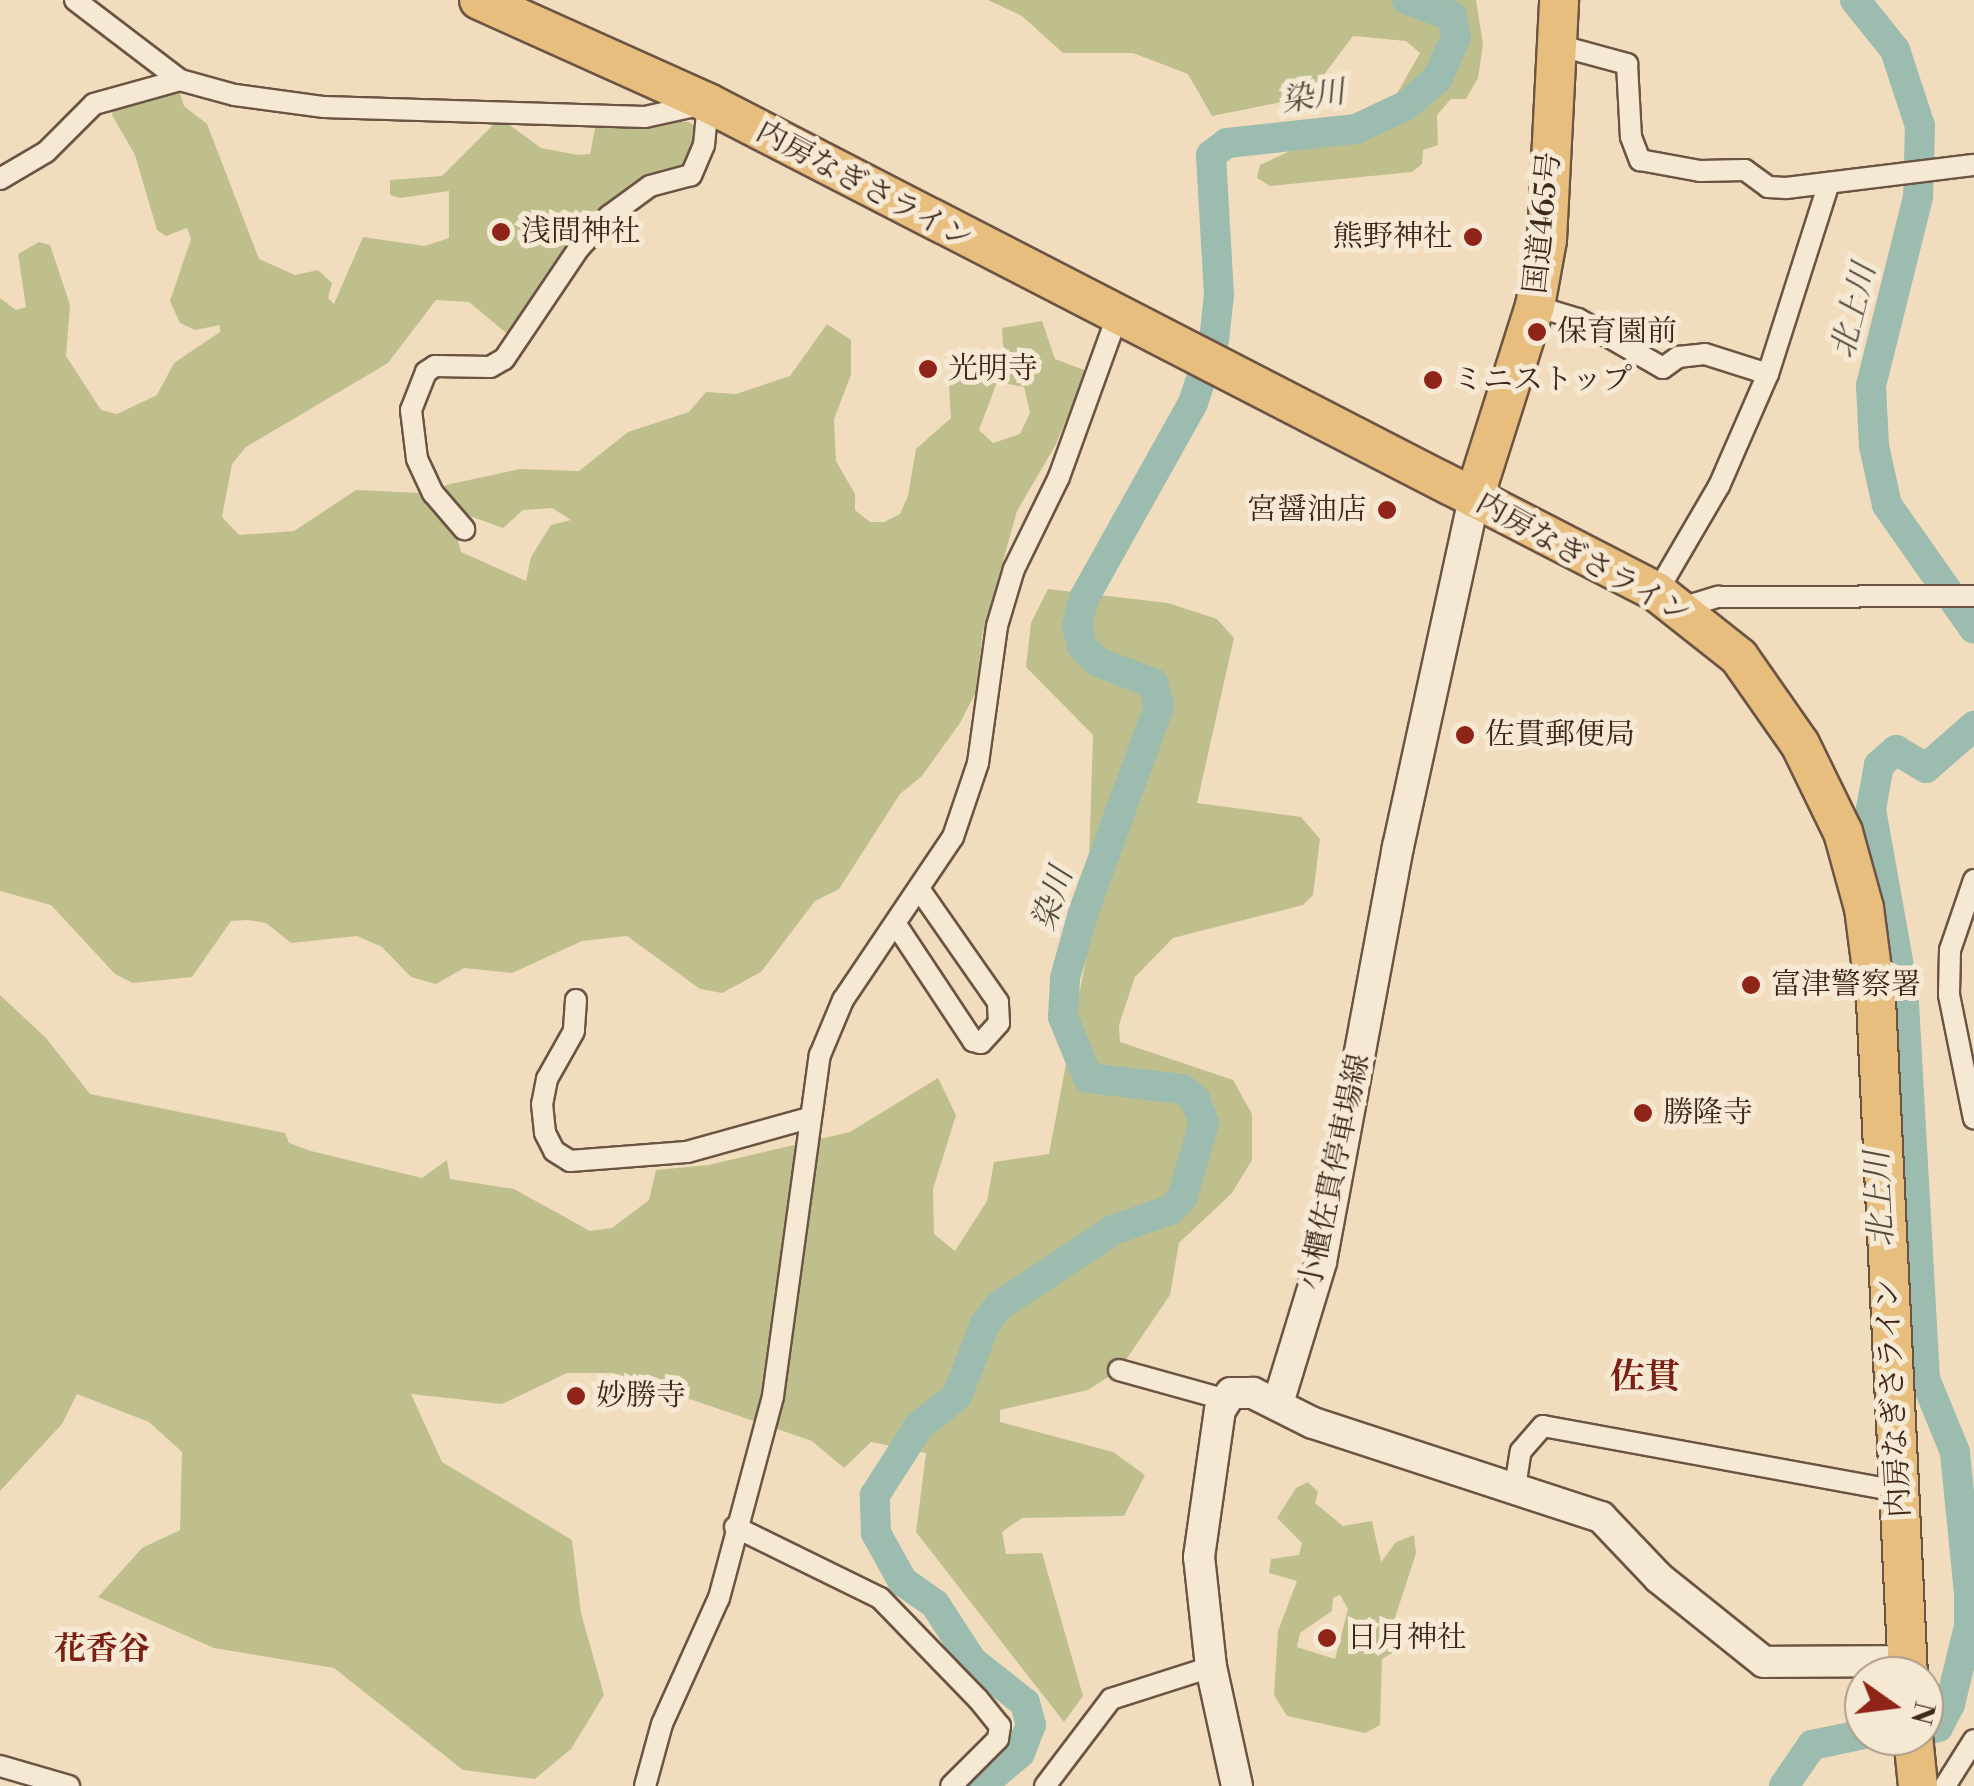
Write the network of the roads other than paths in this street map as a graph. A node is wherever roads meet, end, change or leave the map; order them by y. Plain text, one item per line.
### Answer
1 (76, 0) edge
2 (480, 0) edge
3 (1558, 0) edge
4 (1557, 46) junction
5 (180, 80) junction
6 (708, 103) junction
7 (1974, 165) edge
8 (0, 180) edge
9 (1828, 186) junction
10 (1535, 306) junction
11 (1117, 317) junction
12 (1768, 374) junction
13 (1474, 498) junction
14 (464, 529) dead end
15 (1974, 596) edge
16 (1669, 600) junction
17 (1974, 880) edge
18 (920, 890) junction
19 (897, 926) junction
20 (576, 1000) dead end
21 (809, 1118) junction
22 (1974, 1118) edge
23 (1119, 1370) dead end
24 (1223, 1398) junction
25 (1278, 1402) junction
26 (1515, 1487) junction
27 (1898, 1492) junction
28 (735, 1526) junction
29 (1906, 1656) edge
30 (1844, 1665) edge
31 (1210, 1667) junction
32 (1974, 1740) edge
33 (0, 1766) edge
34 (68, 1786) edge
35 (646, 1786) edge
36 (951, 1786) edge
37 (1044, 1786) edge
38 (1236, 1786) edge
39 (1945, 1786) edge

1 - 5 street
2 - 6 highway, 内房なぎさライン
3 - 4 highway, 国道465号
4 - 9 street
4 - 10 highway, 国道465号
5 - 6 street
5 - 8 street
6 - 11 highway, 内房なぎさライン
6 - 14 street
7 - 9 street
9 - 12 street
10 - 12 street
10 - 13 highway, 国道465号
11 - 13 highway, 内房なぎさライン
11 - 18 street
12 - 16 street
13 - 16 highway, 内房なぎさライン
13 - 25 main road, 小櫃佐貫停車場線
15 - 16 street
16 - 27 highway, 内房なぎさライン
17 - 22 street
18 - 19 street
18 - 19 street
19 - 21 street
20 - 21 street
21 - 28 street
23 - 24 street
24 - 25 main road
24 - 31 main road
25 - 26 main road
26 - 27 street
26 - 30 main road
27 - 29 highway, 内房なぎさライン
28 - 35 street
28 - 36 street
31 - 37 street
31 - 38 main road
32 - 39 street
33 - 34 street

